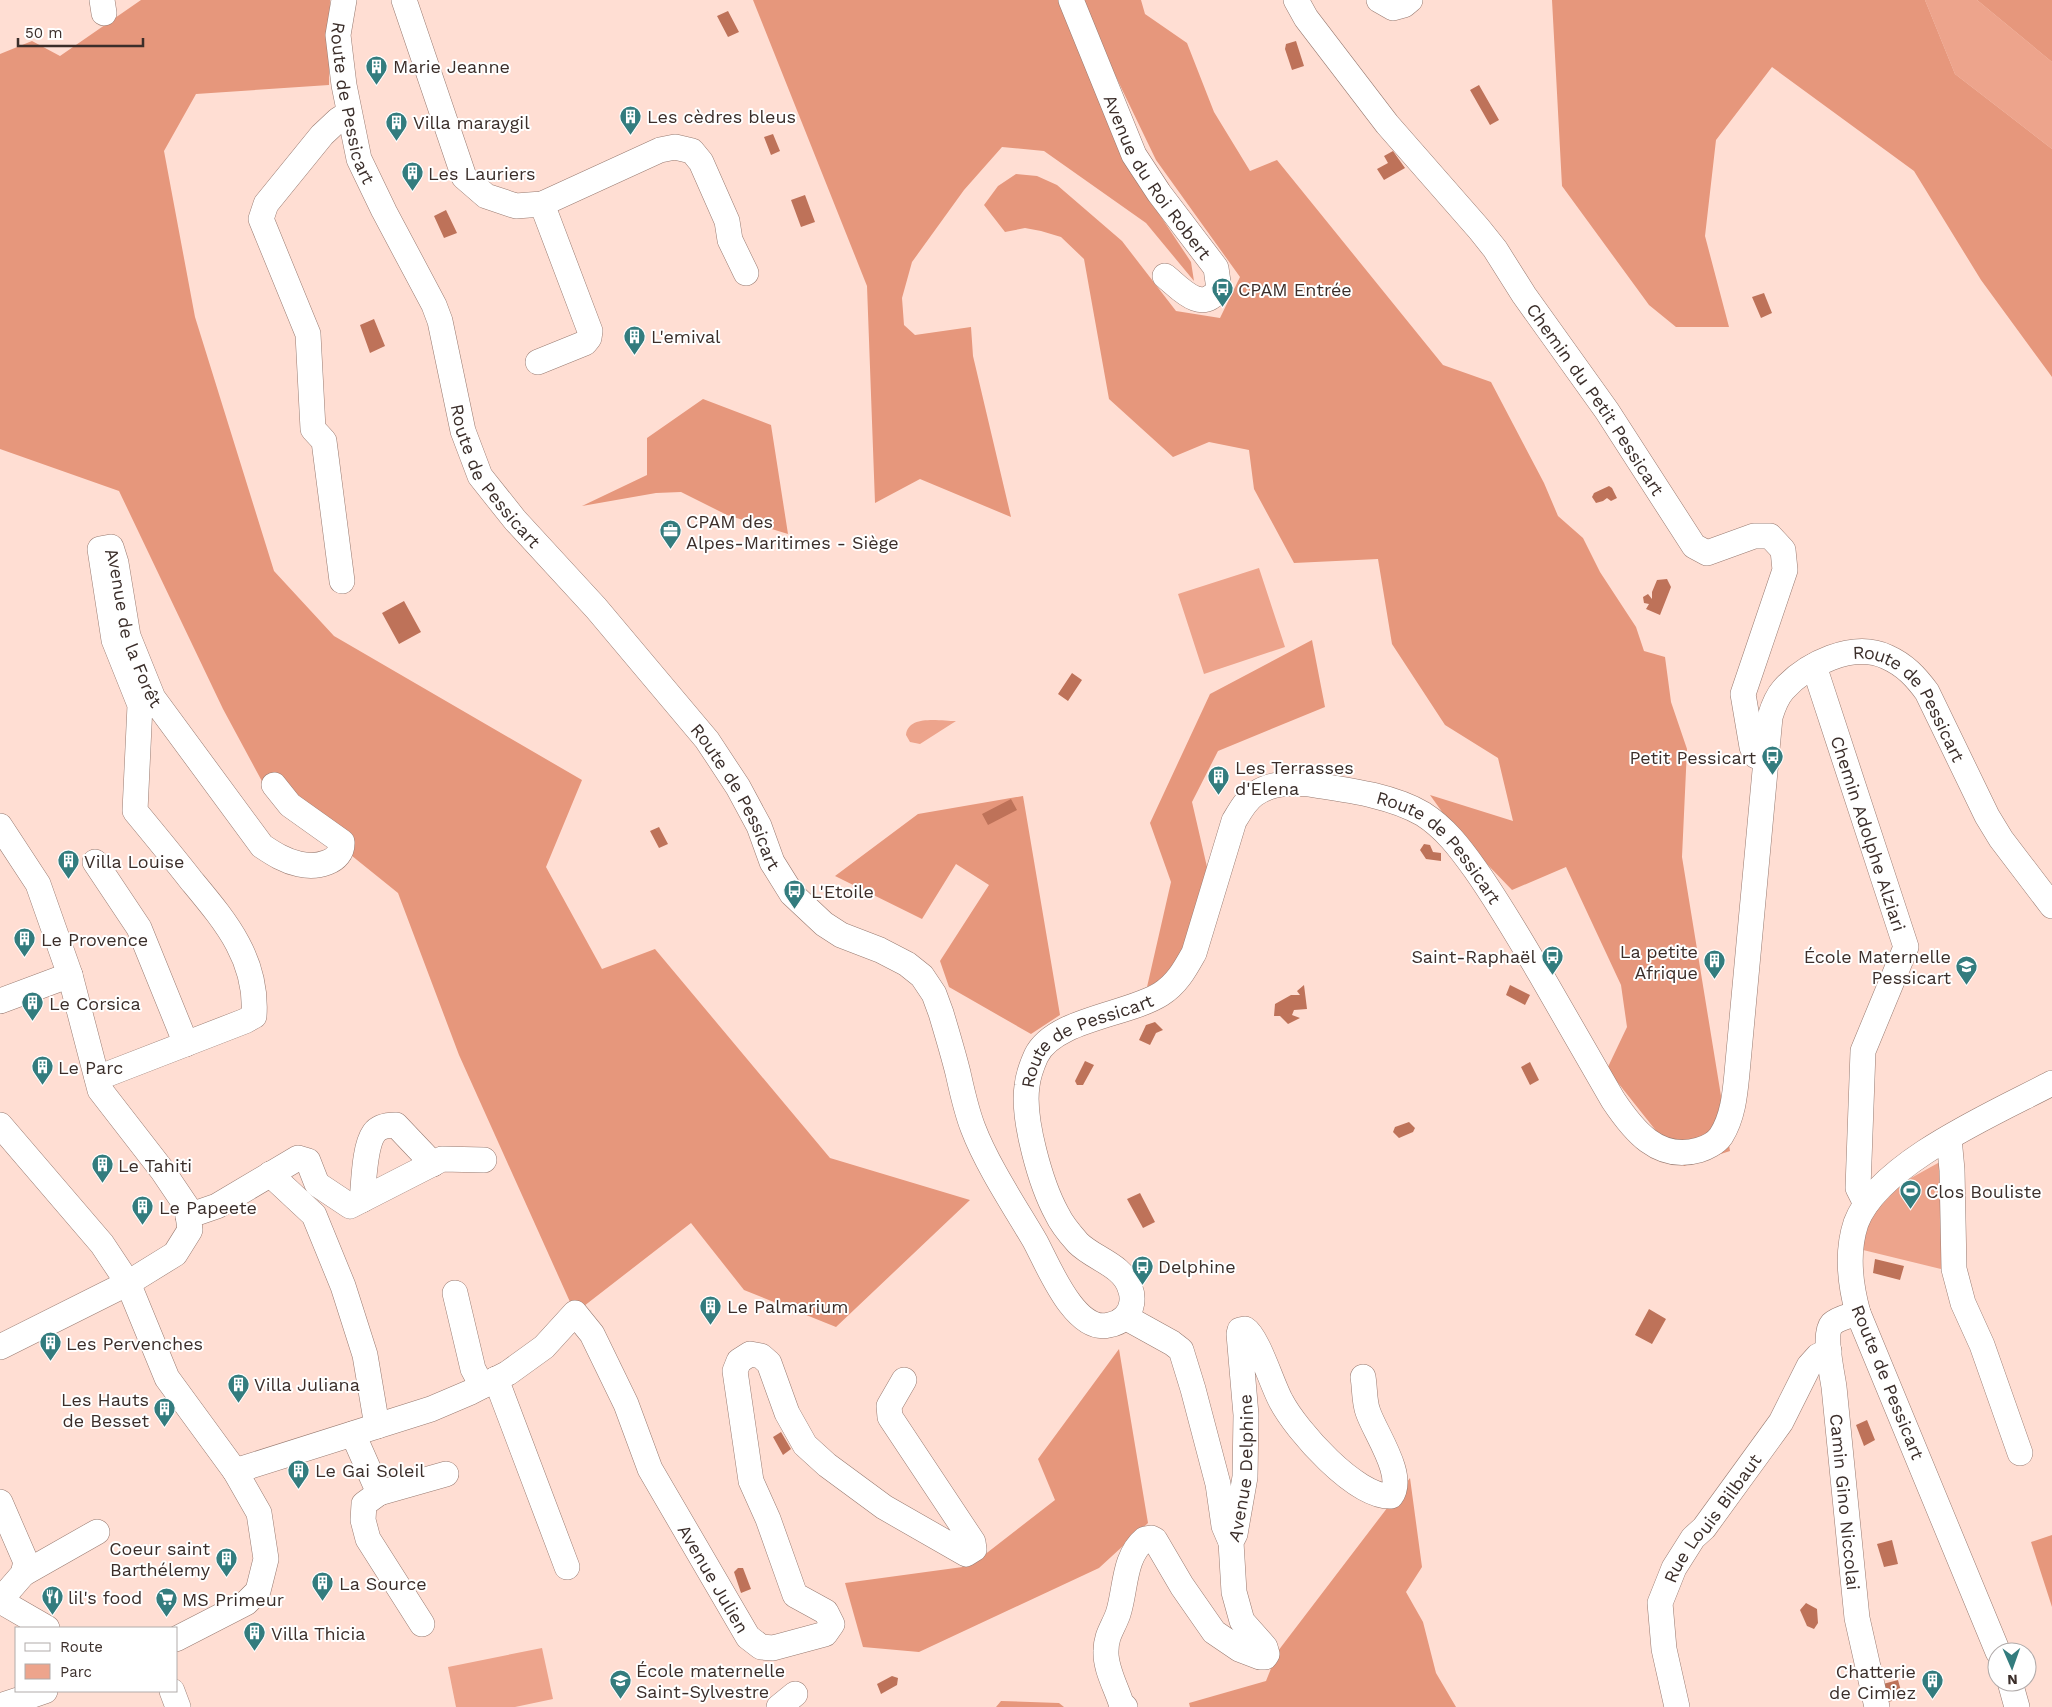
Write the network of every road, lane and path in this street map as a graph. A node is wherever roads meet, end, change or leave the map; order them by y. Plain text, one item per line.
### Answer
1 (344, 0) edge
2 (404, 0) edge
3 (1072, 0) edge
4 (1296, 0) edge
5 (1379, 0) edge
6 (1410, 0) edge
7 (349, 113) junction
8 (542, 204) junction
9 (746, 273) dead end
10 (1165, 276) dead end
11 (538, 362) dead end
12 (342, 580) dead end
13 (1814, 666) junction
14 (1765, 758) junction
15 (274, 785) dead end
16 (0, 826) edge
17 (95, 862) dead end
18 (2052, 906) edge
19 (70, 975) junction
20 (0, 1001) edge
21 (186, 1044) junction
22 (97, 1077) junction
23 (2052, 1083) edge
24 (0, 1125) edge
25 (1949, 1138) junction
26 (484, 1160) dead end
27 (433, 1164) junction
28 (270, 1174) junction
29 (362, 1200) junction
30 (1866, 1204) junction
31 (188, 1216) junction
32 (128, 1283) junction
33 (455, 1293) dead end
34 (1858, 1314) junction
35 (1125, 1317) junction
36 (0, 1347) edge
37 (1829, 1351) junction
38 (1363, 1377) dead end
39 (904, 1380) dead end
40 (489, 1383) junction
41 (377, 1426) junction
42 (353, 1434) junction
43 (2020, 1453) dead end
44 (235, 1471) junction
45 (446, 1474) dead end
46 (378, 1493) junction
47 (0, 1502) edge
48 (97, 1532) dead end
49 (1231, 1542) junction
50 (567, 1567) dead end
51 (23, 1574) junction
52 (422, 1624) dead end
53 (45, 1627) edge
54 (178, 1639) edge
55 (1994, 1642) edge
56 (42, 1692) edge
57 (172, 1692) edge
58 (2013, 1692) edge
59 (0, 1706) edge
60 (178, 1707) edge
61 (1125, 1707) edge
62 (1676, 1707) edge
63 (1877, 1707) edge
64 (2017, 1707) edge

1 - 7 street, Route de Pessicart
2 - 8 street
3 - 10 street, Avenue du Roi Robert
4 - 14 street, Chemin du Petit Pessicart
5 - 6 street
7 - 12 street
7 - 35 street, Route de Pessicart
8 - 9 street
8 - 11 street
13 - 14 street, Route de Pessicart
13 - 18 street, Route de Pessicart
13 - 30 street, Chemin Adolphe Alziari
14 - 35 street, Route de Pessicart
15 - 21 street, Avenue de la Forêt
16 - 19 street
17 - 21 street
19 - 20 street
19 - 22 street
21 - 22 street, Avenue de la Forêt
22 - 31 street
23 - 25 street, Route de Pessicart
24 - 32 street
25 - 30 street, Route de Pessicart
25 - 43 street
26 - 27 street
27 - 29 street
27 - 29 street
28 - 29 street
28 - 31 street
28 - 41 street
30 - 34 street, Route de Pessicart
31 - 32 street
32 - 36 street
32 - 44 street
33 - 40 street
34 - 37 street, Camin Gino Niccolai
34 - 55 street, Route de Pessicart
35 - 49 street
37 - 62 street, Rue Louis Bilbaut
37 - 63 street, Camin Gino Niccolai
38 - 49 street, Avenue Delphine
39 - 40 street, Avenue Julien
40 - 41 street, Avenue Julien
40 - 50 street
41 - 42 street, Avenue Julien
42 - 44 street, Avenue Julien
42 - 46 street
44 - 54 street
45 - 46 street
46 - 52 street
47 - 51 street
48 - 51 street
49 - 61 street, Avenue Delphine
51 - 53 street
56 - 59 street
57 - 60 street
58 - 64 street

